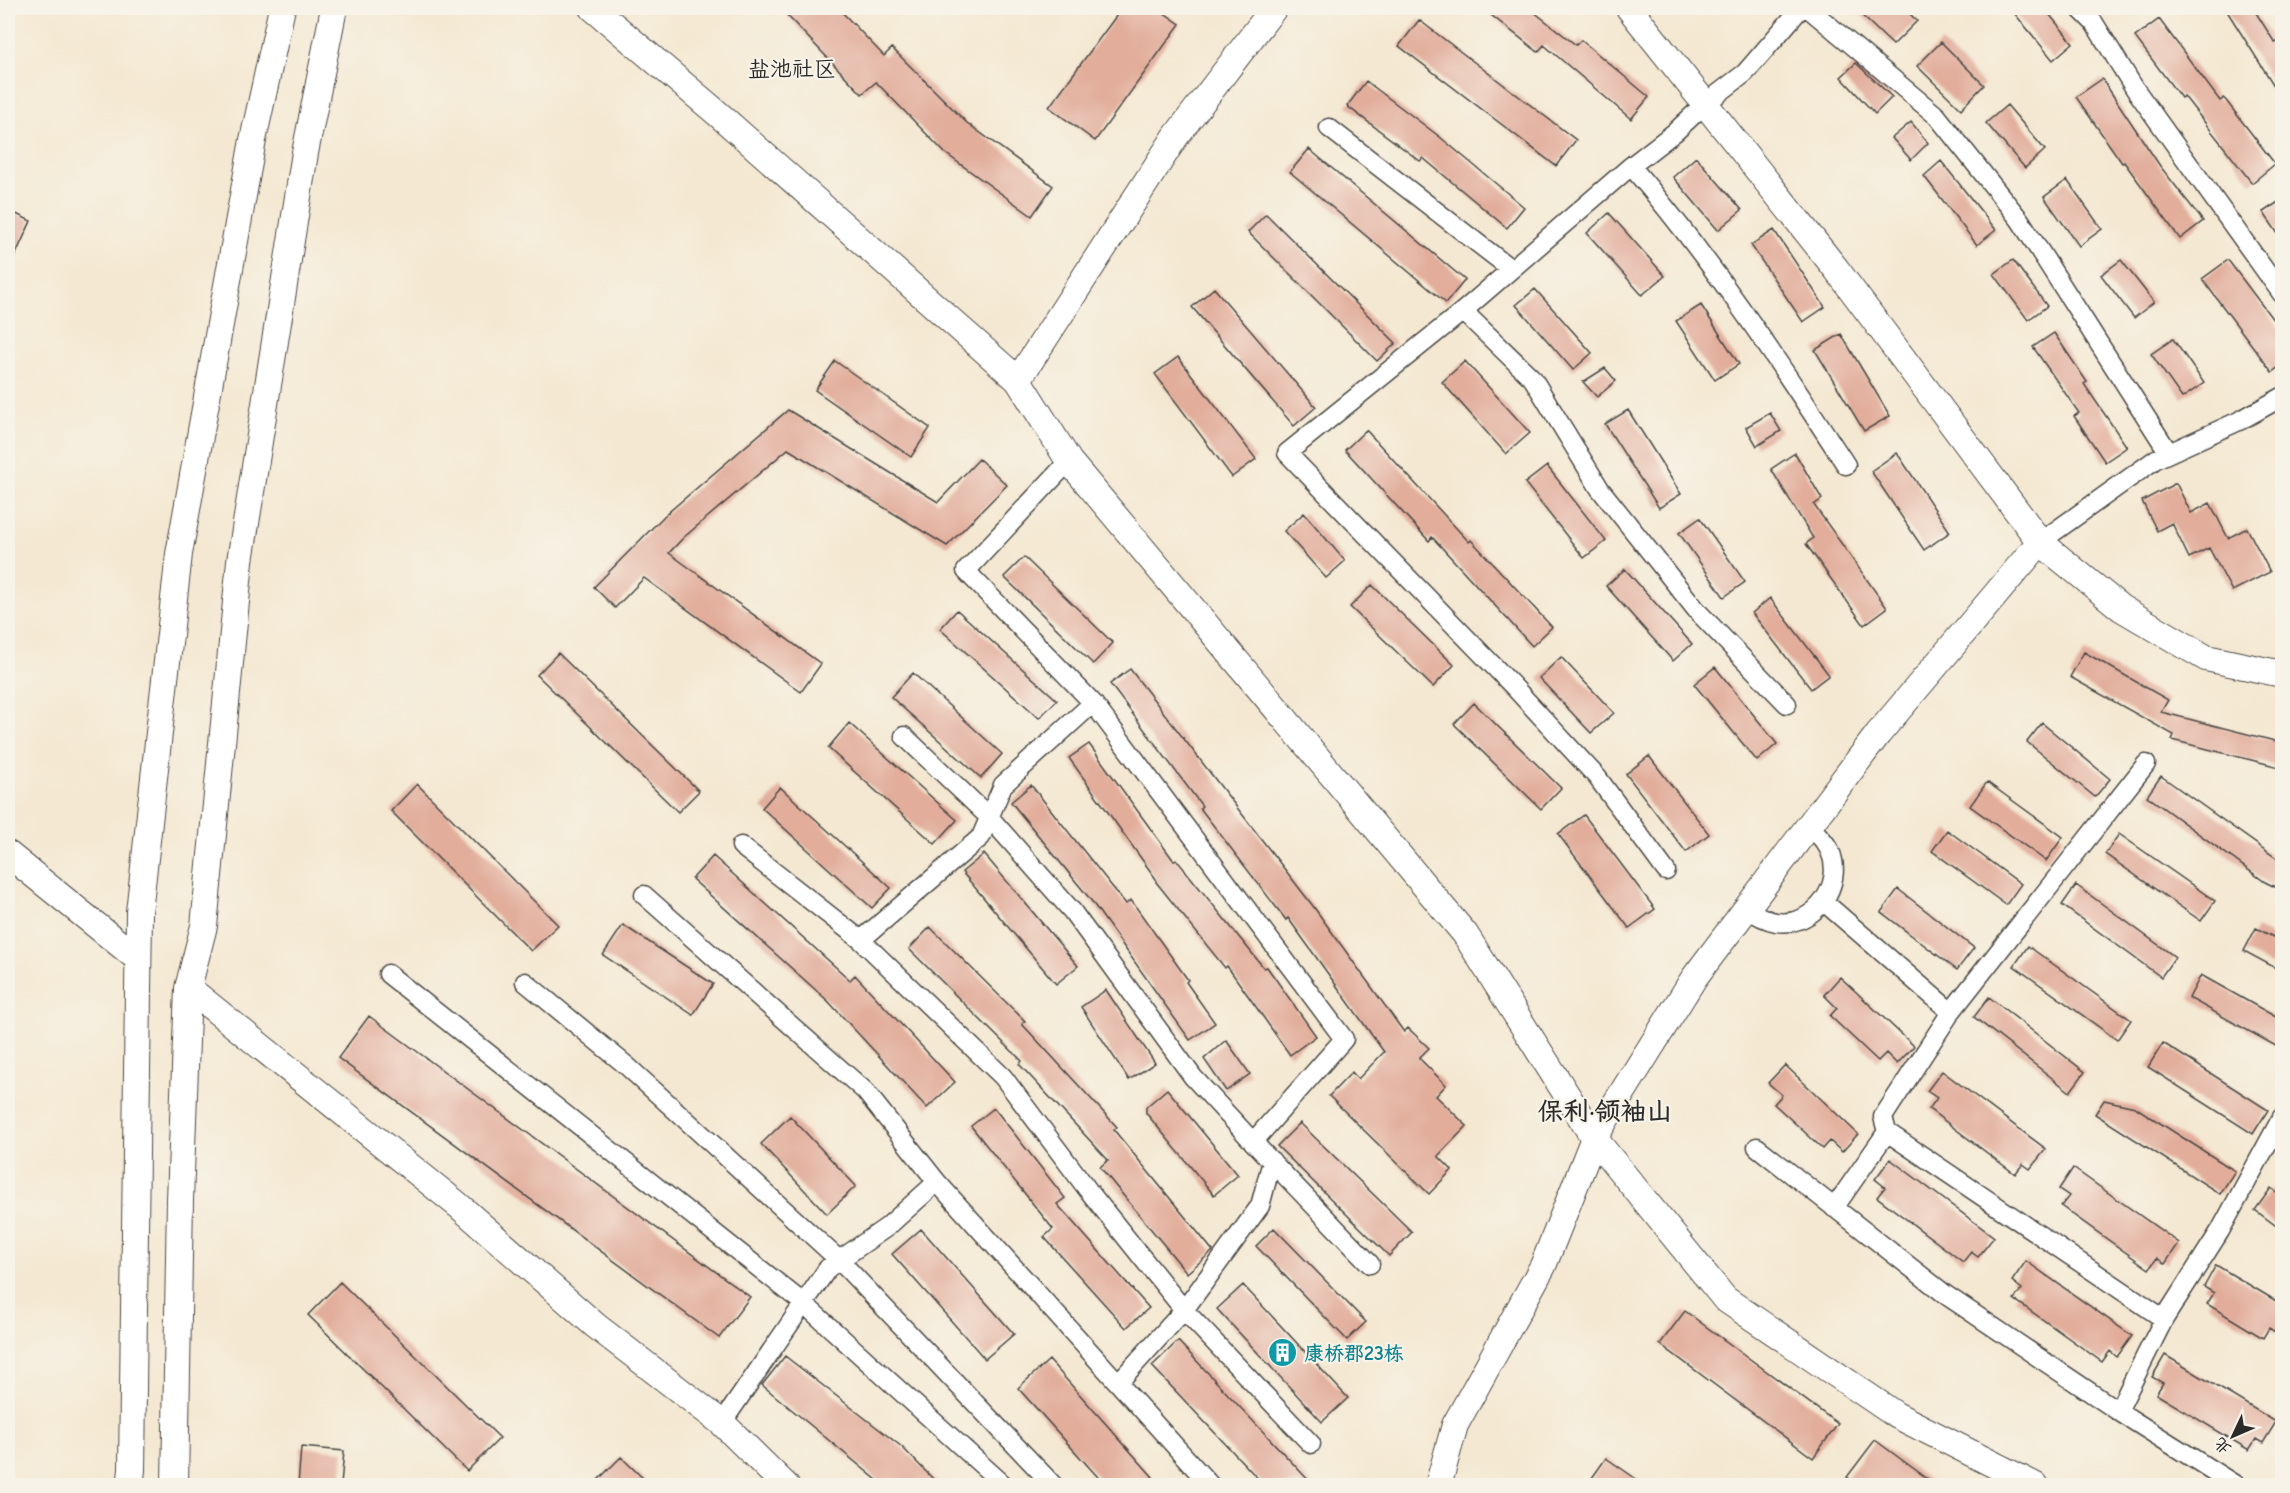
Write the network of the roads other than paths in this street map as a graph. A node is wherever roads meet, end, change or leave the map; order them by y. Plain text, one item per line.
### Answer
1 (282, 8) edge
2 (334, 8) edge
3 (593, 8) edge
4 (1274, 8) edge
5 (1629, 8) edge
6 (1801, 8) edge
7 (1808, 8) edge
8 (2079, 8) edge
9 (1706, 103) junction
10 (1329, 128) dead end
11 (1631, 166) junction
12 (1511, 269) junction
13 (2283, 294) edge
14 (1463, 310) junction
15 (1018, 380) junction
16 (2283, 397) edge
17 (2169, 453) junction
18 (1070, 461) junction
19 (1846, 465) dead end
20 (2040, 542) junction
21 (2283, 674) edge
22 (1093, 704) junction
23 (1787, 704) dead end
24 (904, 736) dead end
25 (2146, 764) dead end
26 (990, 818) junction
27 (1808, 826) junction
28 (741, 846) dead end
29 (8, 855) edge
30 (1666, 871) dead end
31 (644, 895) dead end
32 (1824, 902) junction
33 (1746, 908) junction
34 (861, 940) junction
35 (138, 959) junction
36 (388, 974) dead end
37 (525, 982) dead end
38 (188, 988) junction
39 (1951, 1012) junction
40 (2283, 1117) edge
41 (1887, 1132) junction
42 (1594, 1138) junction
43 (1253, 1142) junction
44 (1757, 1147) dead end
45 (1272, 1161) junction
46 (937, 1182) junction
47 (1834, 1208) junction
48 (839, 1260) junction
49 (1370, 1264) dead end
50 (804, 1303) junction
51 (1185, 1310) junction
52 (2164, 1318) junction
53 (1118, 1383) junction
54 (2118, 1411) junction
55 (722, 1423) junction
56 (1311, 1444) dead end
57 (130, 1485) edge
58 (175, 1485) edge
59 (786, 1485) edge
60 (1005, 1485) edge
61 (1054, 1485) edge
62 (1211, 1485) edge
63 (1438, 1485) edge
64 (2036, 1485) edge
65 (2236, 1485) edge

1 - 35 street
2 - 38 street
3 - 15 street
4 - 15 street
5 - 9 street
6 - 9 street
7 - 17 street
8 - 13 street
9 - 11 street
9 - 20 street
10 - 12 street
11 - 12 street
11 - 19 street
12 - 14 street
14 - 23 street
14 - 30 street
15 - 18 street
16 - 17 street
17 - 20 street
18 - 22 street
18 - 42 street
20 - 21 street
20 - 27 street
22 - 26 street
22 - 43 street
24 - 26 street
25 - 39 street
26 - 34 street
26 - 43 street
27 - 32 street
27 - 33 street
28 - 34 street
29 - 35 street
31 - 46 street
32 - 33 street
32 - 39 street
33 - 42 street
34 - 51 street
35 - 57 street
36 - 50 street
37 - 48 street
38 - 55 street
38 - 58 street
39 - 41 street
40 - 52 street
41 - 47 street
41 - 52 street
42 - 63 street
42 - 64 street
43 - 45 street
44 - 47 street
45 - 49 street
45 - 51 street
46 - 48 street
46 - 53 street
47 - 54 street
48 - 50 street
48 - 61 street
50 - 55 street
50 - 60 street
51 - 53 street
51 - 56 street
52 - 54 street
53 - 62 street
54 - 65 street
55 - 59 street

